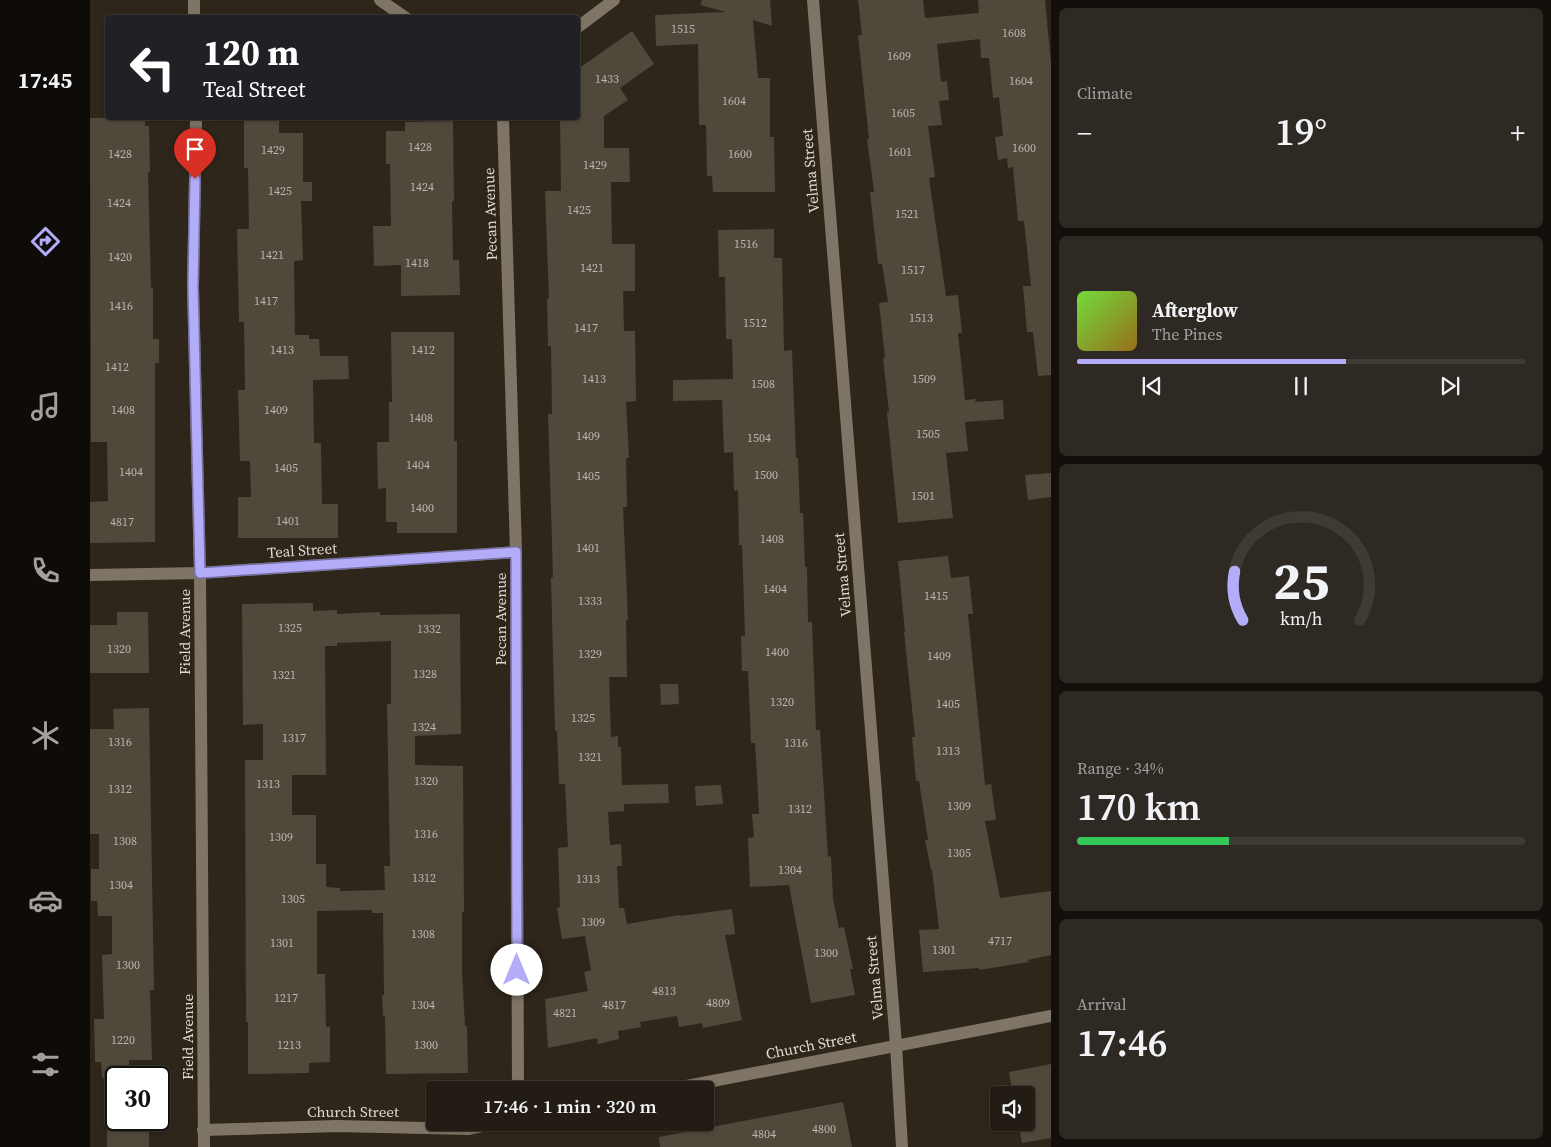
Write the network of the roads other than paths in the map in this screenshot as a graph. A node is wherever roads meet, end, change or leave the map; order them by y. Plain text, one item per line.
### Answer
1 (194, 0) edge
2 (380, 0) edge
3 (614, 0) edge
4 (813, 0) edge
5 (194, 15) edge
6 (402, 15) edge
7 (580, 25) edge
8 (196, 120) edge
9 (503, 120) edge
10 (516, 552) junction
11 (200, 573) junction
12 (90, 575) edge
13 (1051, 1016) edge
14 (896, 1045) junction
15 (518, 1081) edge
16 (712, 1081) edge
17 (426, 1128) edge
18 (203, 1130) junction
19 (204, 1147) edge
20 (902, 1147) edge

1 - 5 street
2 - 6 street
3 - 7 street
4 - 14 street, Velma Street
8 - 11 street, Field Avenue
9 - 10 street, Pecan Avenue
10 - 11 street, Teal Street
10 - 15 street, Pecan Avenue
11 - 12 street, Teal Street
11 - 18 street, Field Avenue
13 - 14 street, Church Street
14 - 16 street, Church Street
14 - 20 street, Velma Street
17 - 18 street, Church Street
18 - 19 street, Field Avenue

